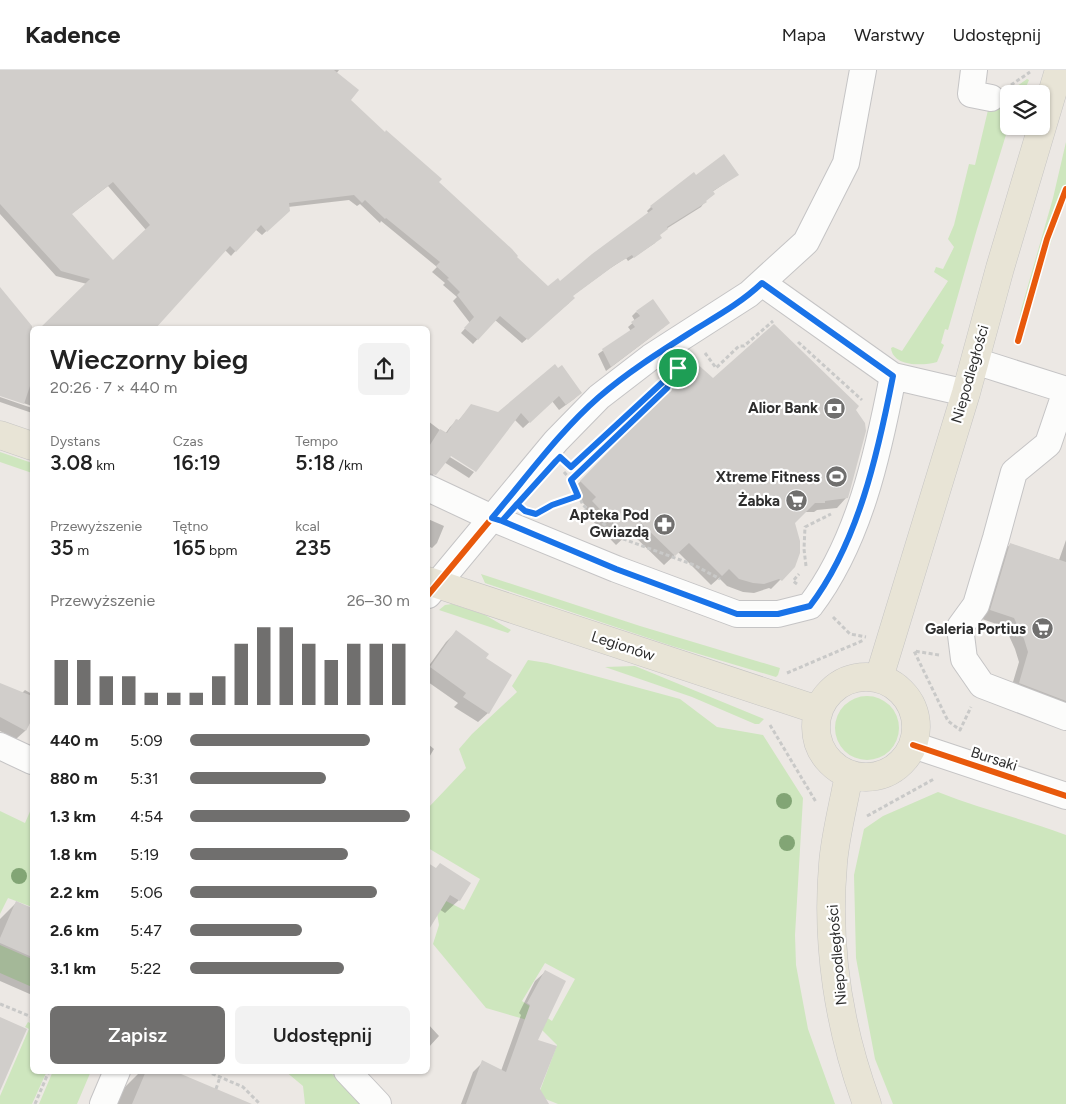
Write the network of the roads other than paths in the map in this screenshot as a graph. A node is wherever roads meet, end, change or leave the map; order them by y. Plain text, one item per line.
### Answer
1 (863, 70) edge
2 (974, 70) edge
3 (1059, 70) edge
4 (991, 98) dead end
5 (762, 283) junction
6 (975, 362) junction
7 (893, 376) junction
8 (1066, 390) edge
9 (966, 393) junction
10 (0, 435) edge
11 (30, 445) edge
12 (430, 489) edge
13 (492, 518) junction
14 (430, 587) edge
15 (879, 678) junction
16 (818, 710) junction
17 (1066, 717) edge
18 (0, 746) edge
19 (913, 746) junction
20 (30, 761) edge
21 (848, 774) junction
22 (1066, 796) edge
23 (116, 1074) edge
24 (350, 1074) edge
25 (103, 1104) edge
26 (378, 1104) edge
27 (867, 1104) edge

1 - 5 street
2 - 4 street
3 - 6 main road, Niepodległości
5 - 7 street
5 - 13 street
6 - 8 street
6 - 9 main road, Niepodległości
7 - 9 street
7 - 13 street
8 - 17 street
9 - 15 main road, Niepodległości
10 - 11 main road
12 - 13 street
13 - 14 street
14 - 16 main road, Legionów
15 - 16 main road
15 - 19 main road
16 - 21 main road
18 - 20 street
19 - 21 main road
19 - 22 street, Bursaki
21 - 27 main road, Niepodległości
23 - 25 street
24 - 26 street

